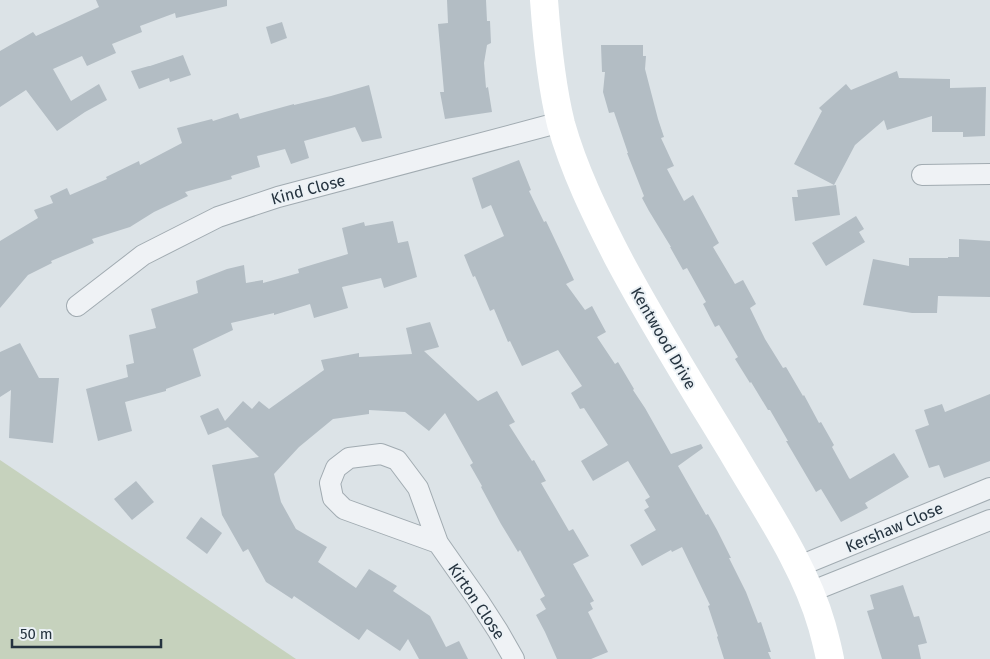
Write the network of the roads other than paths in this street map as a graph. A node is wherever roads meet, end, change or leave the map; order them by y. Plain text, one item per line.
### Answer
1 (544, 0) edge
2 (561, 122) junction
3 (990, 174) edge
4 (922, 175) dead end
5 (77, 306) dead end
6 (990, 488) edge
7 (990, 520) edge
8 (438, 543) junction
9 (798, 566) junction
10 (810, 592) junction
11 (514, 659) edge
12 (830, 659) edge

1 - 2 street, Kentwood Drive
2 - 5 street, Kind Close
2 - 9 street, Kentwood Drive
3 - 4 street
6 - 9 street, Kershaw Close
7 - 10 street, Kershaw Close
8 - 8 street, Kirton Close
8 - 11 street, Kirton Close
9 - 10 street, Kentwood Drive
10 - 12 street, Kentwood Drive

